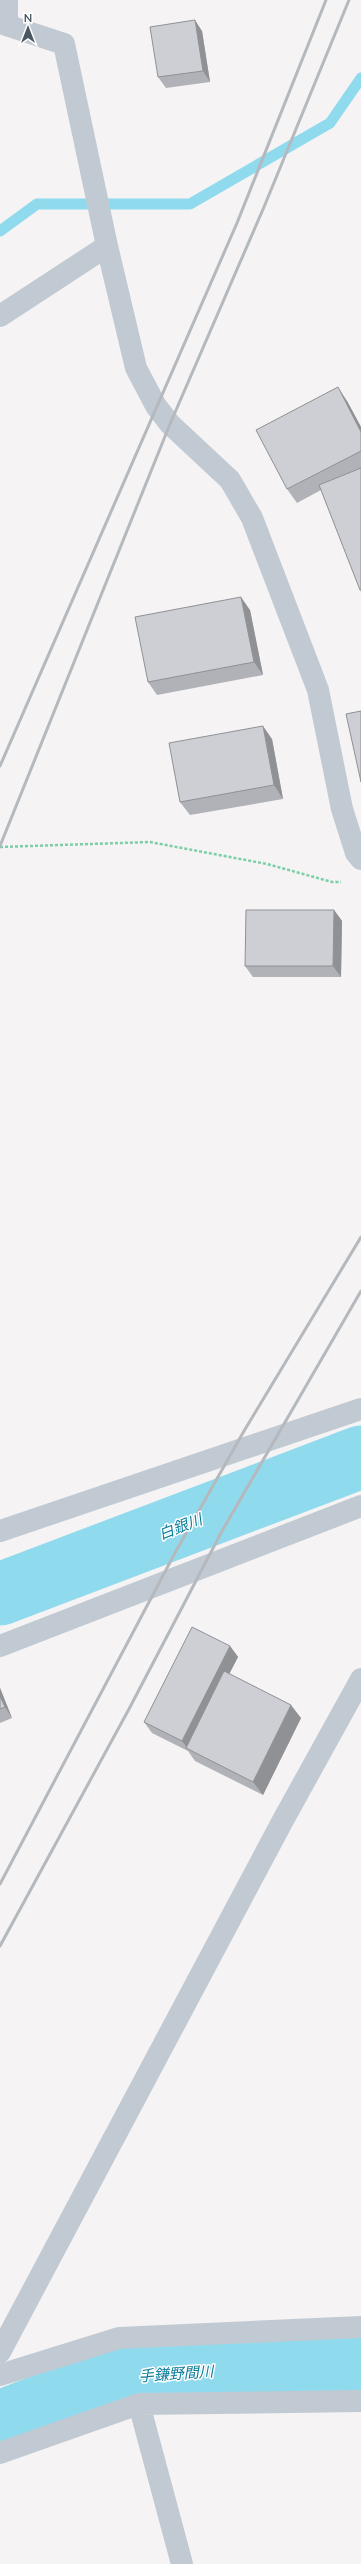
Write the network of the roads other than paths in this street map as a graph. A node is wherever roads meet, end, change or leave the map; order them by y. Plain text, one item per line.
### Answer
1 (7, 0) edge
2 (4, 23) edge
3 (107, 246) junction
4 (0, 316) edge
5 (361, 859) edge
6 (361, 1409) edge
7 (361, 1506) edge
8 (0, 1531) edge
9 (0, 1646) edge
10 (361, 1679) edge
11 (361, 2327) edge
12 (0, 2352) edge
13 (0, 2375) edge
14 (361, 2401) edge
15 (139, 2404) junction
16 (0, 2453) edge
17 (182, 2564) edge

1 - 2 street
2 - 3 street
3 - 4 street
3 - 5 street
6 - 8 street
7 - 9 street
10 - 12 street
11 - 13 street
14 - 15 street
15 - 16 street
15 - 17 street

